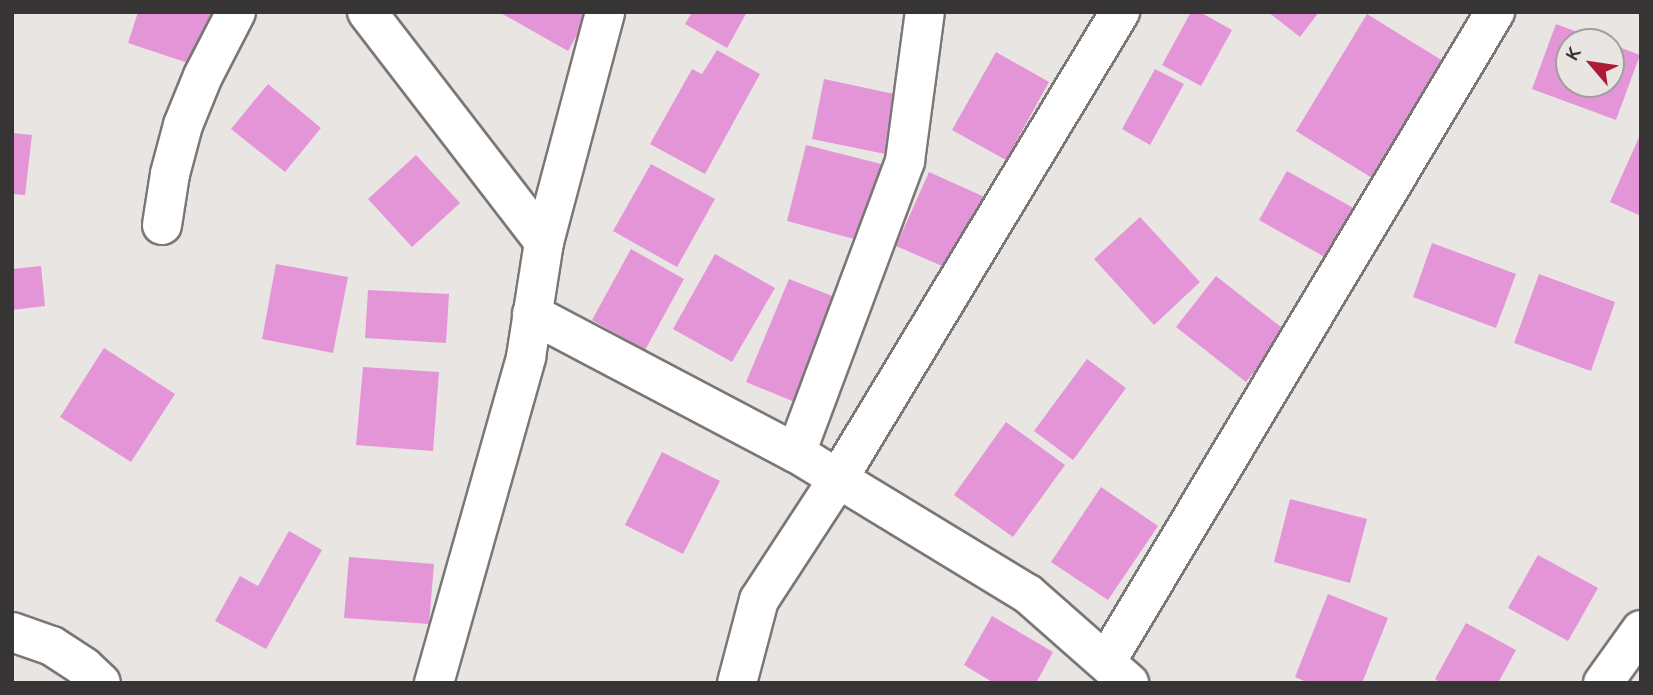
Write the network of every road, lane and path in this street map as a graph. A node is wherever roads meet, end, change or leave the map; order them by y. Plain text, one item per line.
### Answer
1 (236, 12) edge
2 (367, 12) edge
3 (605, 12) edge
4 (925, 12) edge
5 (1119, 12) edge
6 (1495, 12) edge
7 (162, 225) dead end
8 (544, 242) junction
9 (532, 314) junction
10 (796, 453) junction
11 (838, 478) junction
12 (1641, 630) edge
13 (12, 632) edge
14 (1118, 672) edge
15 (101, 683) edge
16 (434, 683) edge
17 (737, 683) edge
18 (1603, 683) edge

1 - 7 street
2 - 8 street
3 - 8 street
4 - 10 street
5 - 11 street
6 - 14 street
8 - 9 street
9 - 10 street
9 - 16 street
10 - 11 street
11 - 14 street
11 - 17 street
12 - 18 street
13 - 15 street

